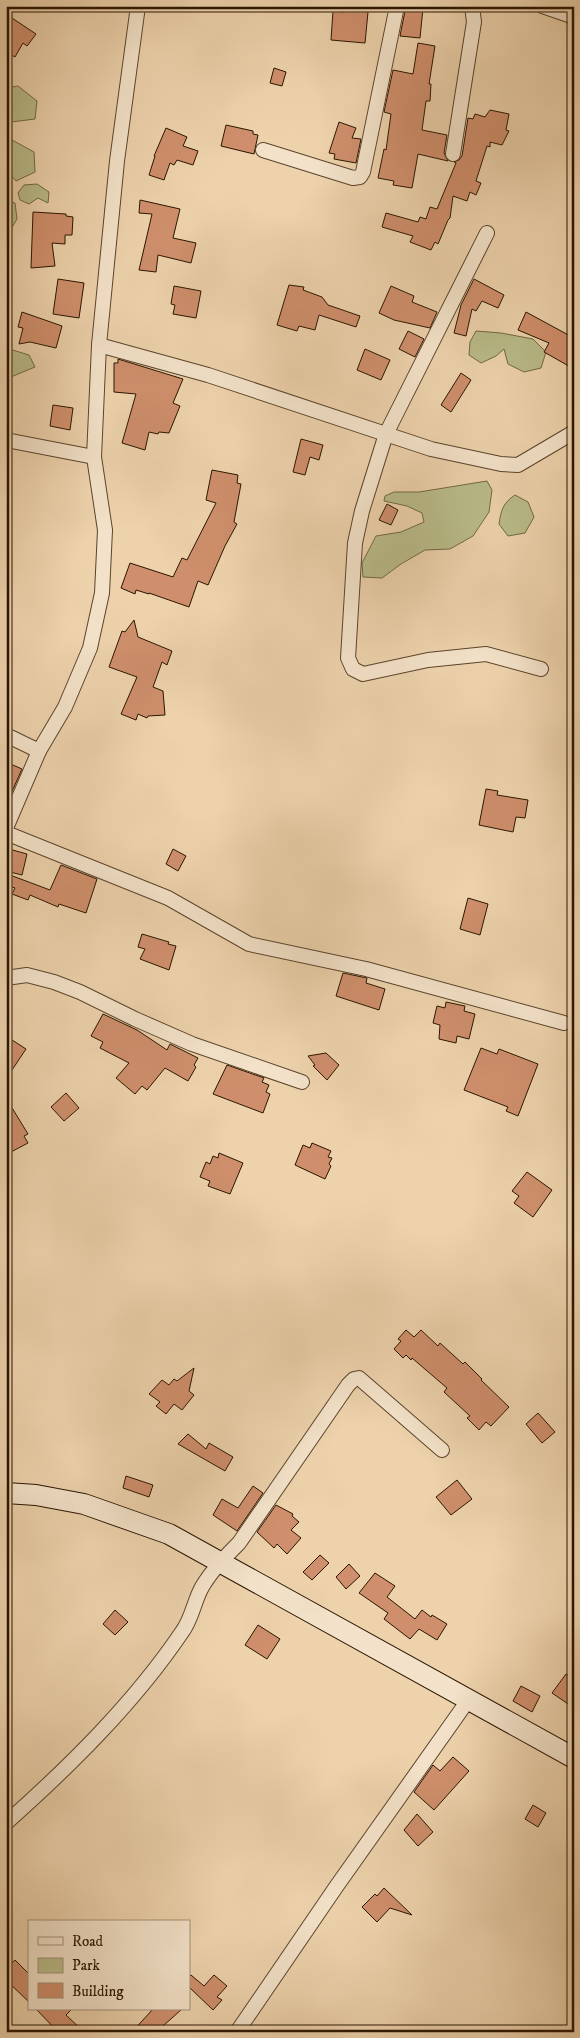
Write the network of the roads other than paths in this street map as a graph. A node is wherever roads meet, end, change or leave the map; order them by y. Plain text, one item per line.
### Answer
1 (138, 6) edge
2 (397, 6) edge
3 (472, 6) edge
4 (542, 6) edge
5 (574, 17) edge
6 (263, 150) dead end
7 (454, 154) dead end
8 (487, 233) dead end
9 (99, 346) junction
10 (574, 432) edge
11 (386, 434) junction
12 (6, 440) edge
13 (94, 457) junction
14 (541, 669) dead end
15 (6, 735) edge
16 (38, 751) junction
17 (6, 828) edge
18 (6, 833) edge
19 (6, 978) edge
20 (564, 1023) dead end
21 (302, 1082) dead end
22 (442, 1450) dead end
23 (6, 1493) edge
24 (220, 1562) junction
25 (470, 1699) junction
26 (574, 1758) edge
27 (6, 1823) edge
28 (237, 2032) edge

1 - 9 street
2 - 6 street
3 - 7 street
4 - 5 street
8 - 11 street
9 - 11 street
9 - 13 street
10 - 11 street
11 - 14 street
12 - 13 street
13 - 16 street
15 - 16 street
16 - 17 street
18 - 20 street
19 - 21 street
22 - 24 street
23 - 24 street
24 - 25 street
24 - 27 street
25 - 26 street
25 - 28 street

